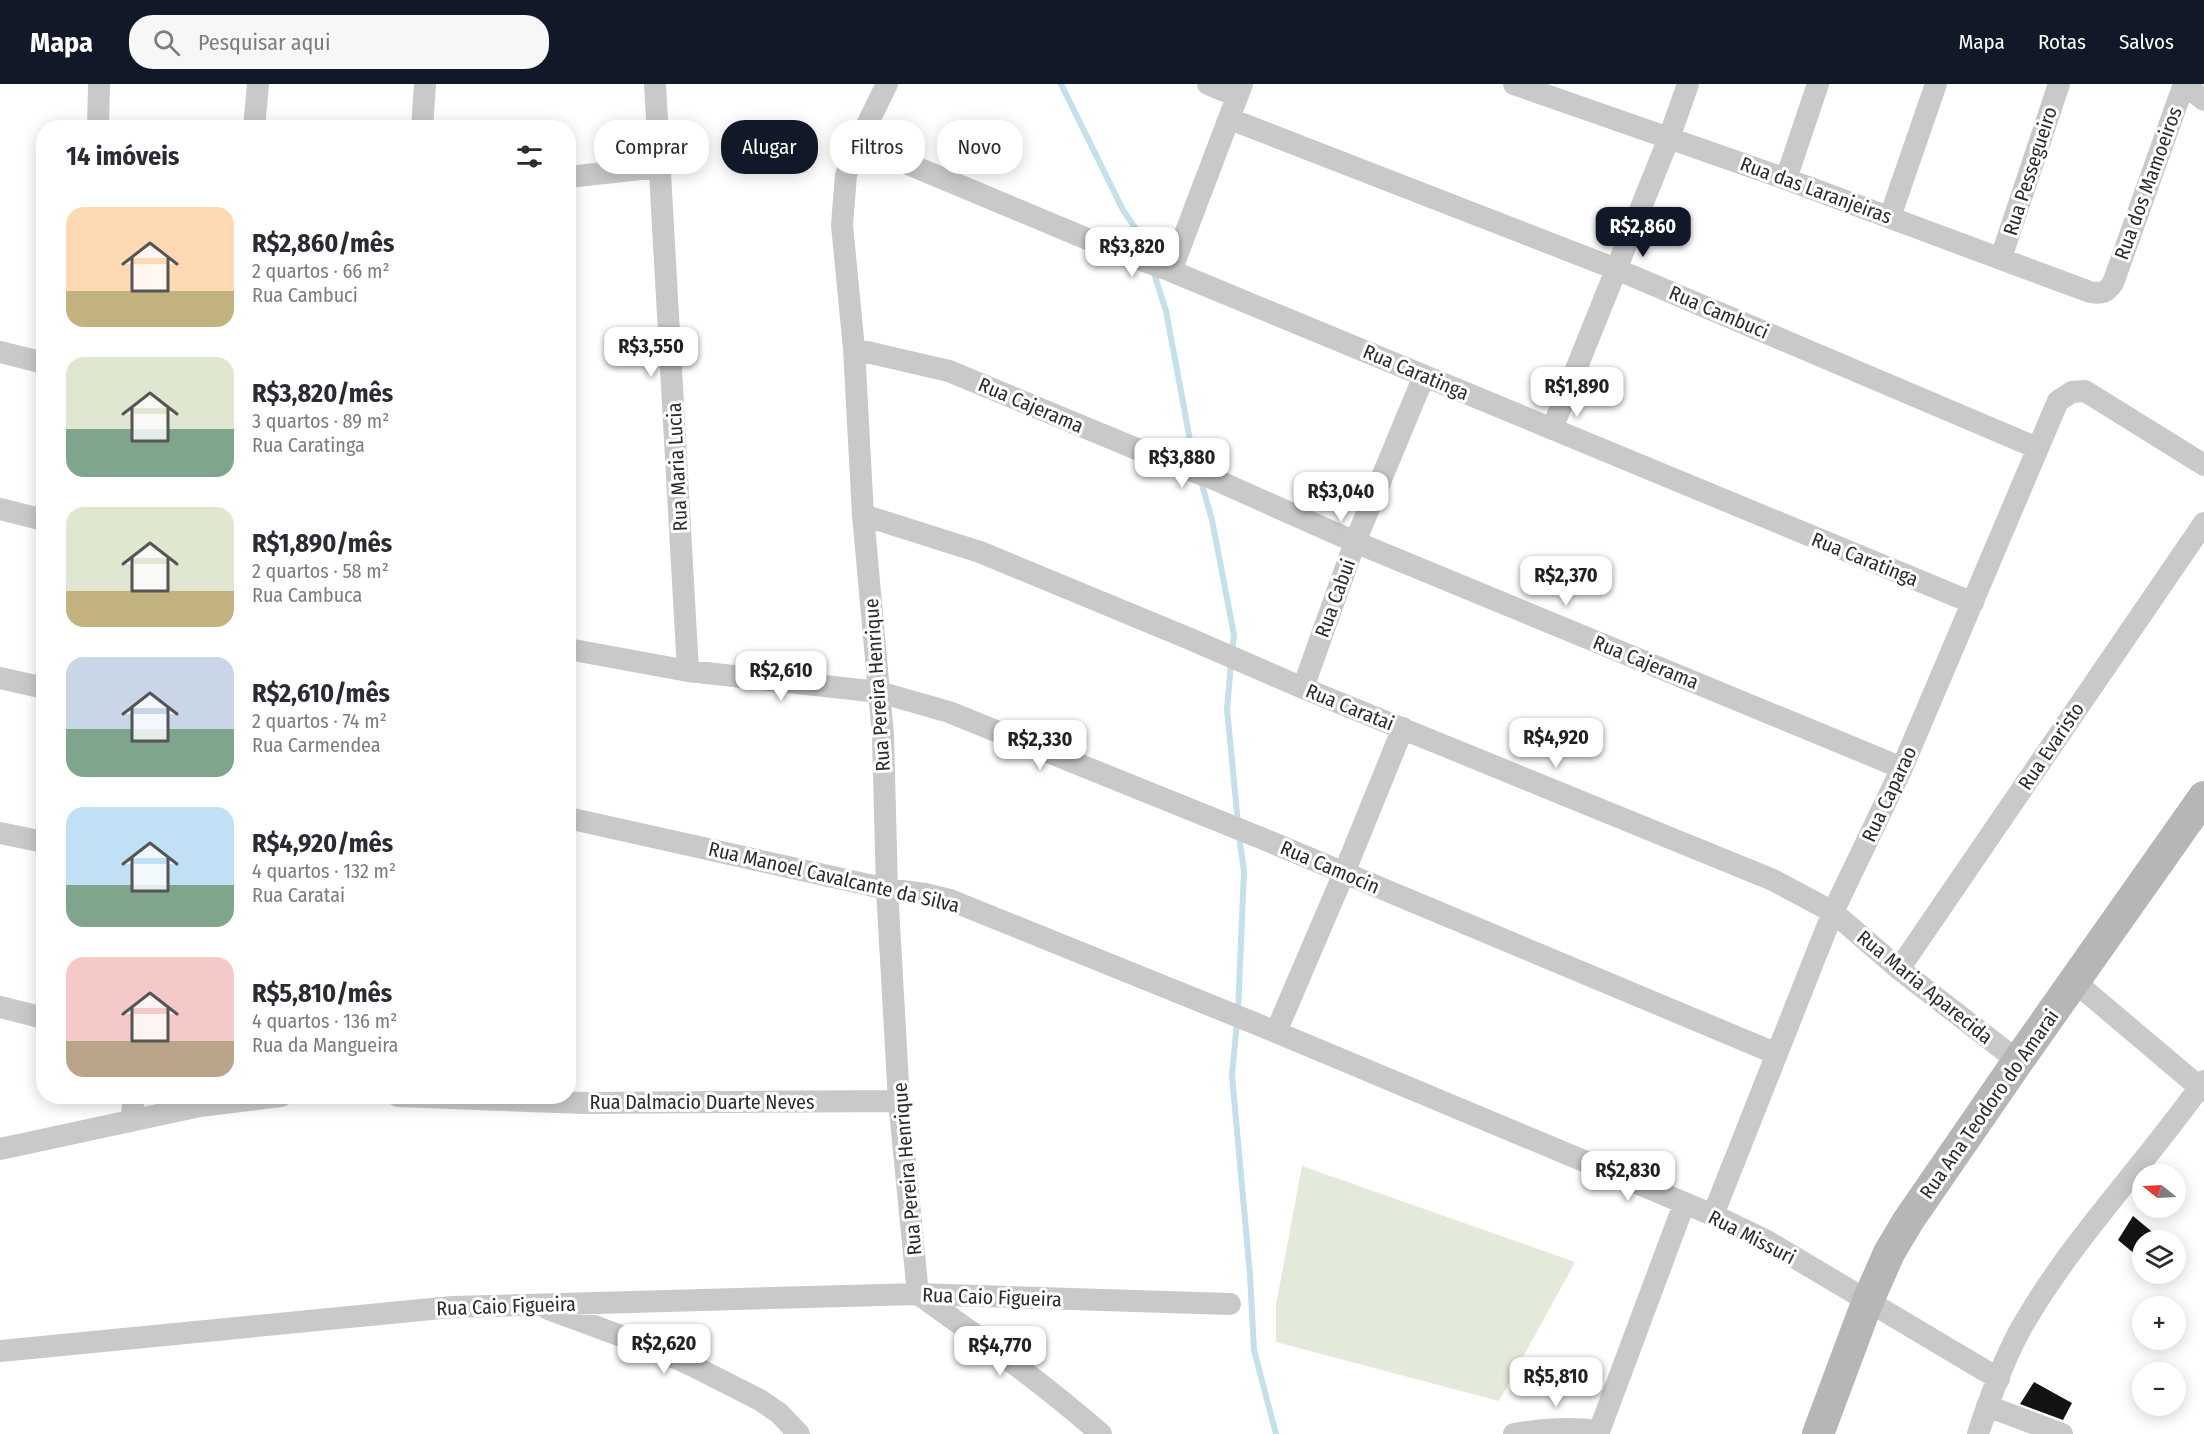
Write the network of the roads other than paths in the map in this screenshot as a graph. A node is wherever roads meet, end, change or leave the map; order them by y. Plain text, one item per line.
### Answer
1 (99, 84) edge
2 (258, 84) edge
3 (425, 84) edge
4 (655, 84) edge
5 (887, 84) edge
6 (1208, 84) edge
7 (1514, 84) edge
8 (1688, 84) edge
9 (1818, 84) edge
10 (1936, 84) edge
11 (2059, 84) edge
12 (2184, 84) edge
13 (1240, 90) edge
14 (1565, 92) edge
15 (2204, 100) edge
16 (1230, 119) junction
17 (98, 120) edge
18 (255, 120) edge
19 (422, 120) edge
20 (657, 120) edge
21 (869, 120) edge
22 (1669, 138) junction
23 (925, 170) edge
24 (596, 174) edge
25 (660, 174) edge
26 (846, 174) edge
27 (576, 176) edge
28 (1786, 179) junction
29 (1890, 217) junction
30 (2001, 258) junction
31 (1616, 269) junction
32 (1169, 270) junction
33 (2113, 283) joint
34 (854, 349) junction
35 (0, 352) edge
36 (36, 361) edge
37 (1424, 376) junction
38 (1552, 429) junction
39 (2037, 448) junction
40 (2204, 465) edge
41 (0, 509) edge
42 (863, 515) junction
43 (36, 518) edge
44 (2204, 523) edge
45 (1355, 542) junction
46 (1973, 603) junction
47 (576, 650) edge
48 (688, 670) junction
49 (0, 678) edge
50 (36, 686) edge
51 (1303, 688) junction
52 (879, 692) junction
53 (1403, 728) junction
54 (1902, 768) junction
55 (2204, 797) edge
56 (576, 820) edge
57 (0, 832) edge
58 (36, 841) edge
59 (1344, 873) junction
60 (887, 889) junction
61 (1833, 912) junction
62 (1899, 969) junction
63 (2075, 982) junction
64 (0, 1007) edge
65 (36, 1016) edge
66 (1268, 1029) junction
67 (1777, 1054) junction
68 (2018, 1061) junction
69 (2203, 1086) edge
70 (899, 1101) junction
71 (576, 1103) edge
72 (133, 1104) edge
73 (216, 1104) edge
74 (131, 1121) junction
75 (0, 1149) edge
76 (1684, 1204) junction
77 (1713, 1215) junction
78 (918, 1294) junction
79 (1867, 1303) junction
80 (1230, 1304) dead end
81 (538, 1305) junction
82 (0, 1351) edge
83 (1999, 1379) junction
84 (1988, 1406) junction
85 (1598, 1432) edge
86 (799, 1434) edge
87 (1101, 1434) edge
88 (1514, 1434) edge
89 (1818, 1434) edge
90 (1977, 1434) edge
91 (2062, 1434) edge

1 - 17 street
2 - 18 street
3 - 19 street
4 - 20 street, Rua Maria Lucia
5 - 21 street, Rua Pereira Henrique
6 - 13 street
7 - 14 street, Rua das Laranjeiras
8 - 22 street
9 - 28 street
10 - 29 street
11 - 30 street, Rua Pessegueiro
12 - 15 street
12 - 33 street, Rua dos Mamoeiros
13 - 16 street
14 - 22 street, Rua das Laranjeiras
16 - 31 street, Rua Cambuci
16 - 32 street
22 - 28 street, Rua das Laranjeiras
22 - 31 street
23 - 32 street, Rua Caratinga
24 - 27 street
25 - 48 street, Rua Maria Lucia
26 - 34 street, Rua Pereira Henrique
28 - 29 street, Rua das Laranjeiras
29 - 30 street, Rua das Laranjeiras
30 - 33 street, Rua das Laranjeiras
31 - 38 street
31 - 39 street, Rua Cambuci
32 - 37 street, Rua Caratinga
34 - 42 street, Rua Pereira Henrique
34 - 45 street, Rua Cajerama
35 - 36 street
37 - 38 street, Rua Caratinga
37 - 45 street, Rua Cabui
38 - 46 street, Rua Caratinga
39 - 40 street, Rua Caparao
39 - 46 street, Rua Caparao
41 - 43 street
42 - 51 street, Rua Caratai
42 - 52 street, Rua Pereira Henrique
44 - 62 street, Rua Evaristo
45 - 51 street, Rua Cabui
45 - 54 street, Rua Cajerama
46 - 54 street, Rua Caparao
47 - 48 street, Rua Camocin
48 - 52 street, Rua Camocin
49 - 50 street
51 - 53 street, Rua Caratai
52 - 59 street, Rua Camocin
52 - 60 street, Rua Pereira Henrique
53 - 59 street
53 - 61 street, Rua Caratai
54 - 61 street, Rua Caparao
55 - 63 street, Rua Ana Teodoro do Amarai
56 - 60 street, Rua Manoel Cavalcante da Silva
57 - 58 street
59 - 66 street
59 - 67 street, Rua Camocin
60 - 66 street, Rua Manoel Cavalcante da Silva
60 - 70 street, Rua Pereira Henrique
61 - 62 street, Rua Maria Aparecida
61 - 67 street, Rua Caparao
62 - 68 street, Rua Maria Aparecida
63 - 68 street, Rua Ana Teodoro do Amarai
63 - 69 street
64 - 65 street
66 - 76 street, Rua Missuri
67 - 77 street, Rua Caparao
68 - 79 street, Rua Ana Teodoro do Amarai
69 - 83 street
70 - 71 street, Rua Dalmacio Duarte Neves
70 - 78 street, Rua Pereira Henrique
72 - 74 street
73 - 74 street
74 - 75 street
76 - 77 street, Rua Missuri
76 - 85 street
77 - 79 street, Rua Missuri
78 - 80 street, Rua Caio Figueira
78 - 81 street, Rua Caio Figueira
78 - 87 street
79 - 83 street, Rua Missuri
79 - 89 street, Rua Ana Teodoro do Amarai
81 - 82 street, Rua Caio Figueira
81 - 86 street
83 - 84 street
84 - 90 street
84 - 91 street
85 - 88 street

